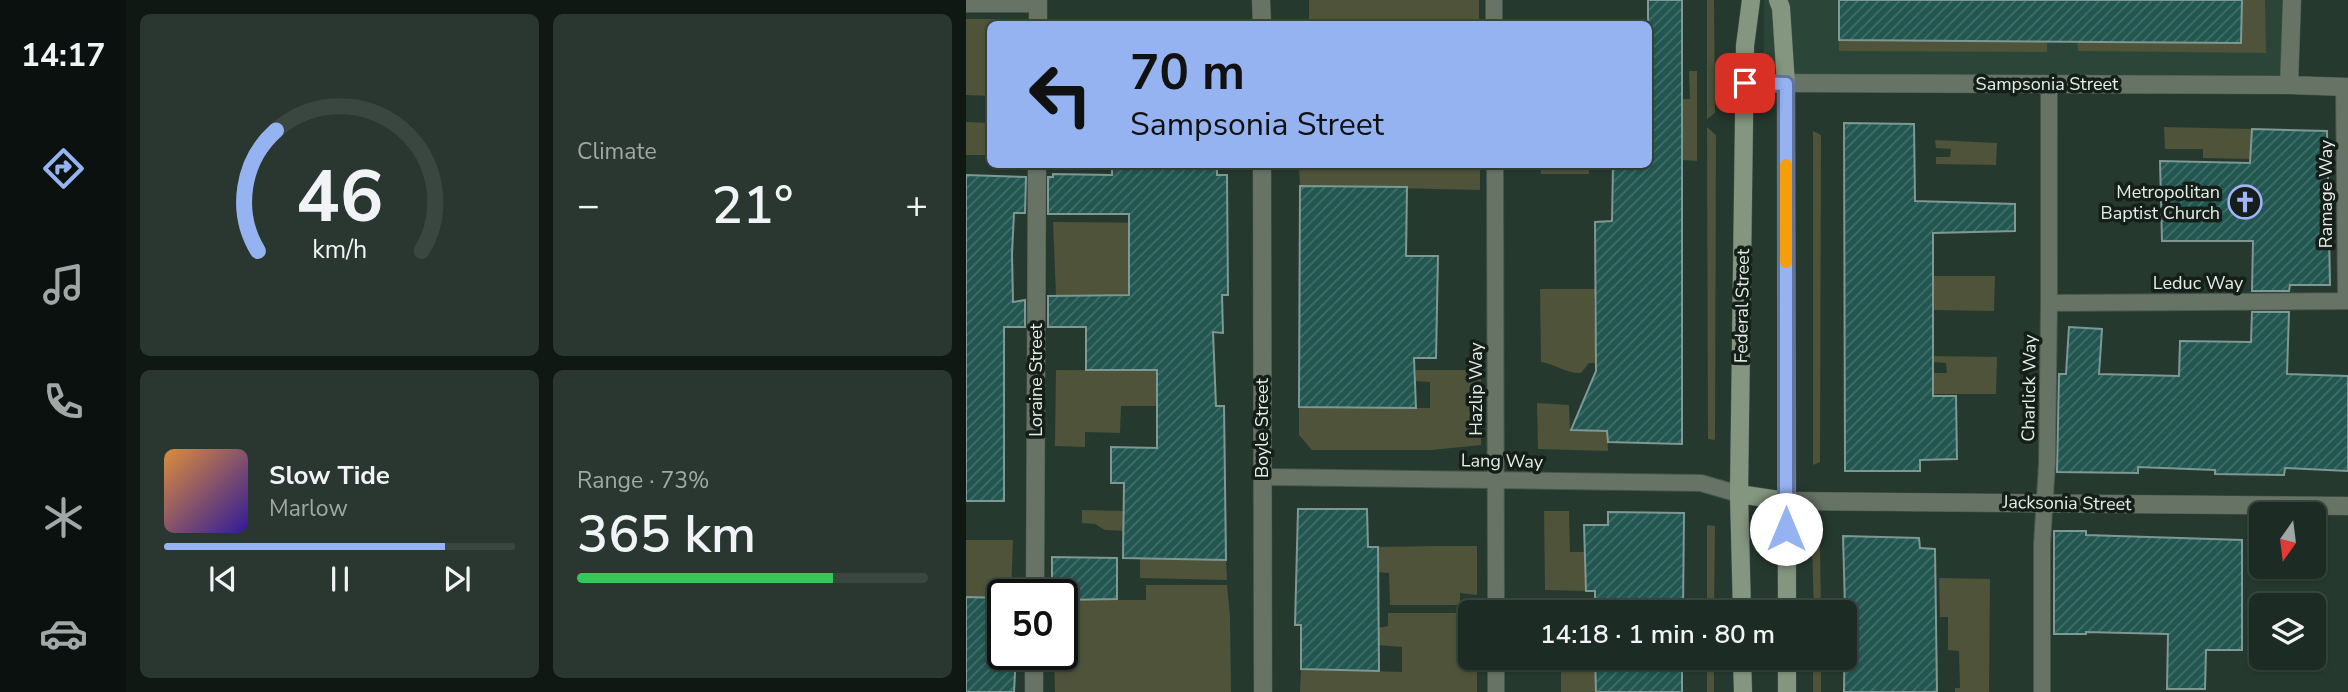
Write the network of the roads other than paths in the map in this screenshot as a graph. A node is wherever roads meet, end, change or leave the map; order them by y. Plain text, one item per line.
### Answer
1 (1261, 0) edge
2 (1494, 0) edge
3 (1751, 0) edge
4 (1778, 0) edge
5 (2292, 0) edge
6 (1038, 2) edge
7 (966, 4) edge
8 (1038, 21) edge
9 (1262, 21) edge
10 (1494, 21) edge
11 (1745, 83) junction
12 (1786, 84) junction
13 (2049, 84) junction
14 (2289, 85) junction
15 (2346, 87) edge
16 (1037, 168) edge
17 (1262, 168) edge
18 (1495, 168) edge
19 (2347, 301) edge
20 (2049, 303) junction
21 (1262, 477) junction
22 (1495, 480) junction
23 (1740, 494) junction
24 (1786, 501) junction
25 (2045, 503) junction
26 (2348, 506) edge
27 (1035, 579) edge
28 (1496, 600) edge
29 (1742, 600) edge
30 (1787, 600) edge
31 (1034, 670) edge
32 (1496, 670) edge
33 (1742, 670) edge
34 (1787, 670) edge
35 (1034, 692) edge
36 (1262, 692) edge
37 (1496, 692) edge
38 (1743, 692) edge
39 (1787, 692) edge
40 (2042, 692) edge

1 - 9 street
2 - 10 lane
3 - 11 main road, Federal Street
4 - 12 main road
5 - 14 street
6 - 7 lane
6 - 8 street
11 - 12 street, Sampsonia Street
11 - 23 main road, Federal Street
12 - 13 street, Sampsonia Street
12 - 24 main road
13 - 14 street, Sampsonia Street
13 - 20 lane, Charlick Way
14 - 15 street, Sampsonia Street
15 - 19 lane, Ramage Way
16 - 27 street, Loraine Street
17 - 21 street, Boyle Street
18 - 22 lane, Hazlip Way
19 - 20 lane, Leduc Way
20 - 25 lane, Charlick Way
21 - 22 lane, Lang Way
21 - 36 street, Boyle Street
22 - 23 lane, Lang Way
22 - 28 lane, Hazlip Way
23 - 24 main road
23 - 29 main road, Federal Street
24 - 25 street, Jacksonia Street
24 - 30 main road
25 - 26 street, Jacksonia Street
25 - 40 lane, Charlick Way
31 - 35 street
32 - 37 lane
33 - 38 main road
34 - 39 main road

